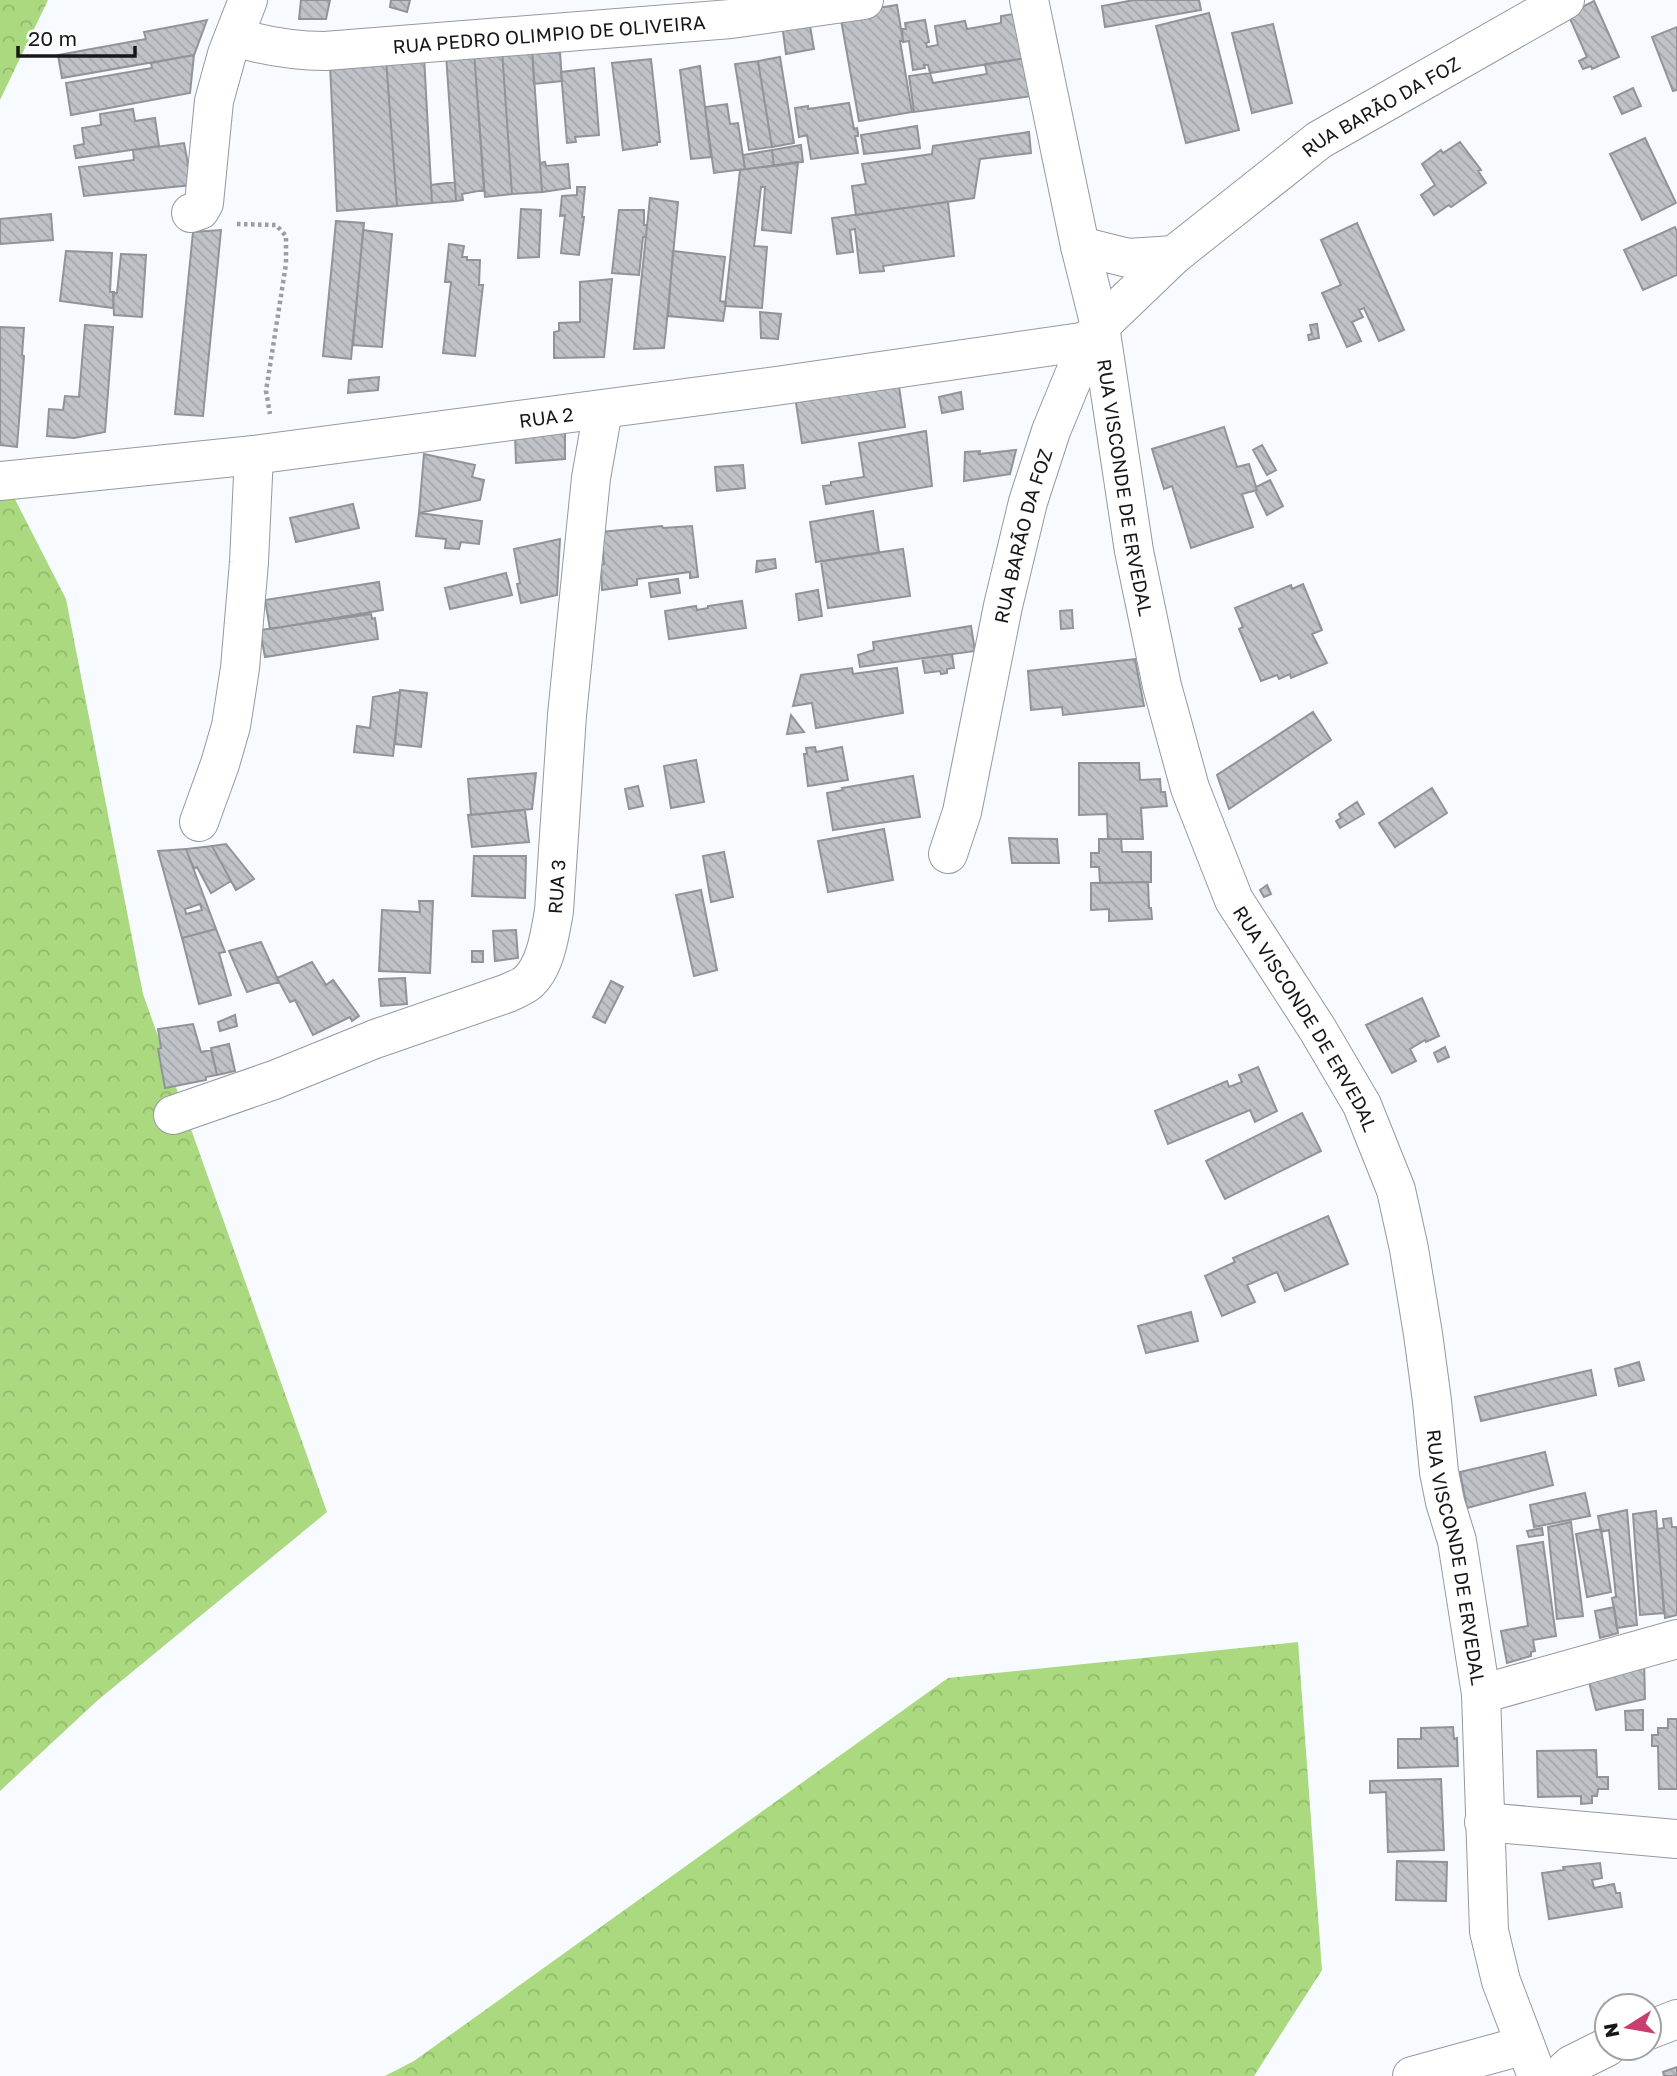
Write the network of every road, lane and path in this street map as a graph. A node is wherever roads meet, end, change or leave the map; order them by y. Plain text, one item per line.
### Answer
1 (248, 0) edge
2 (864, 0) edge
3 (1030, 0) edge
4 (1565, 0) edge
5 (234, 37) junction
6 (196, 210) joint
7 (1080, 246) junction
8 (1174, 256) junction
9 (1094, 333) junction
10 (603, 410) junction
11 (265, 454) junction
12 (0, 481) edge
13 (199, 822) dead end
14 (948, 854) dead end
15 (173, 1115) dead end
16 (1677, 1639) edge
17 (1481, 1694) junction
18 (1485, 1822) junction
19 (1677, 1839) edge
20 (1593, 2054) edge
21 (1531, 2061) edge
22 (1412, 2076) edge
23 (1559, 2076) edge

1 - 5 street
2 - 5 street, RUA PEDRO OLIMPIO DE OLIVEIRA
3 - 7 street, RUA VISCONDE DE ERVEDAL
4 - 8 street, RUA BARÃO DA FOZ
5 - 6 street
6 - 11 path
7 - 8 street
7 - 9 street, RUA VISCONDE DE ERVEDAL
8 - 9 street, RUA BARÃO DA FOZ
9 - 10 street, RUA 2
9 - 14 street, RUA BARÃO DA FOZ
9 - 17 street, RUA VISCONDE DE ERVEDAL
10 - 11 street, RUA 2
10 - 15 street, RUA 3
11 - 12 street, RUA 2
11 - 13 street
16 - 17 street
17 - 18 street, RUA VISCONDE DE ERVEDAL
18 - 19 street
18 - 21 street, RUA VISCONDE DE ERVEDAL
20 - 23 street
21 - 22 street

